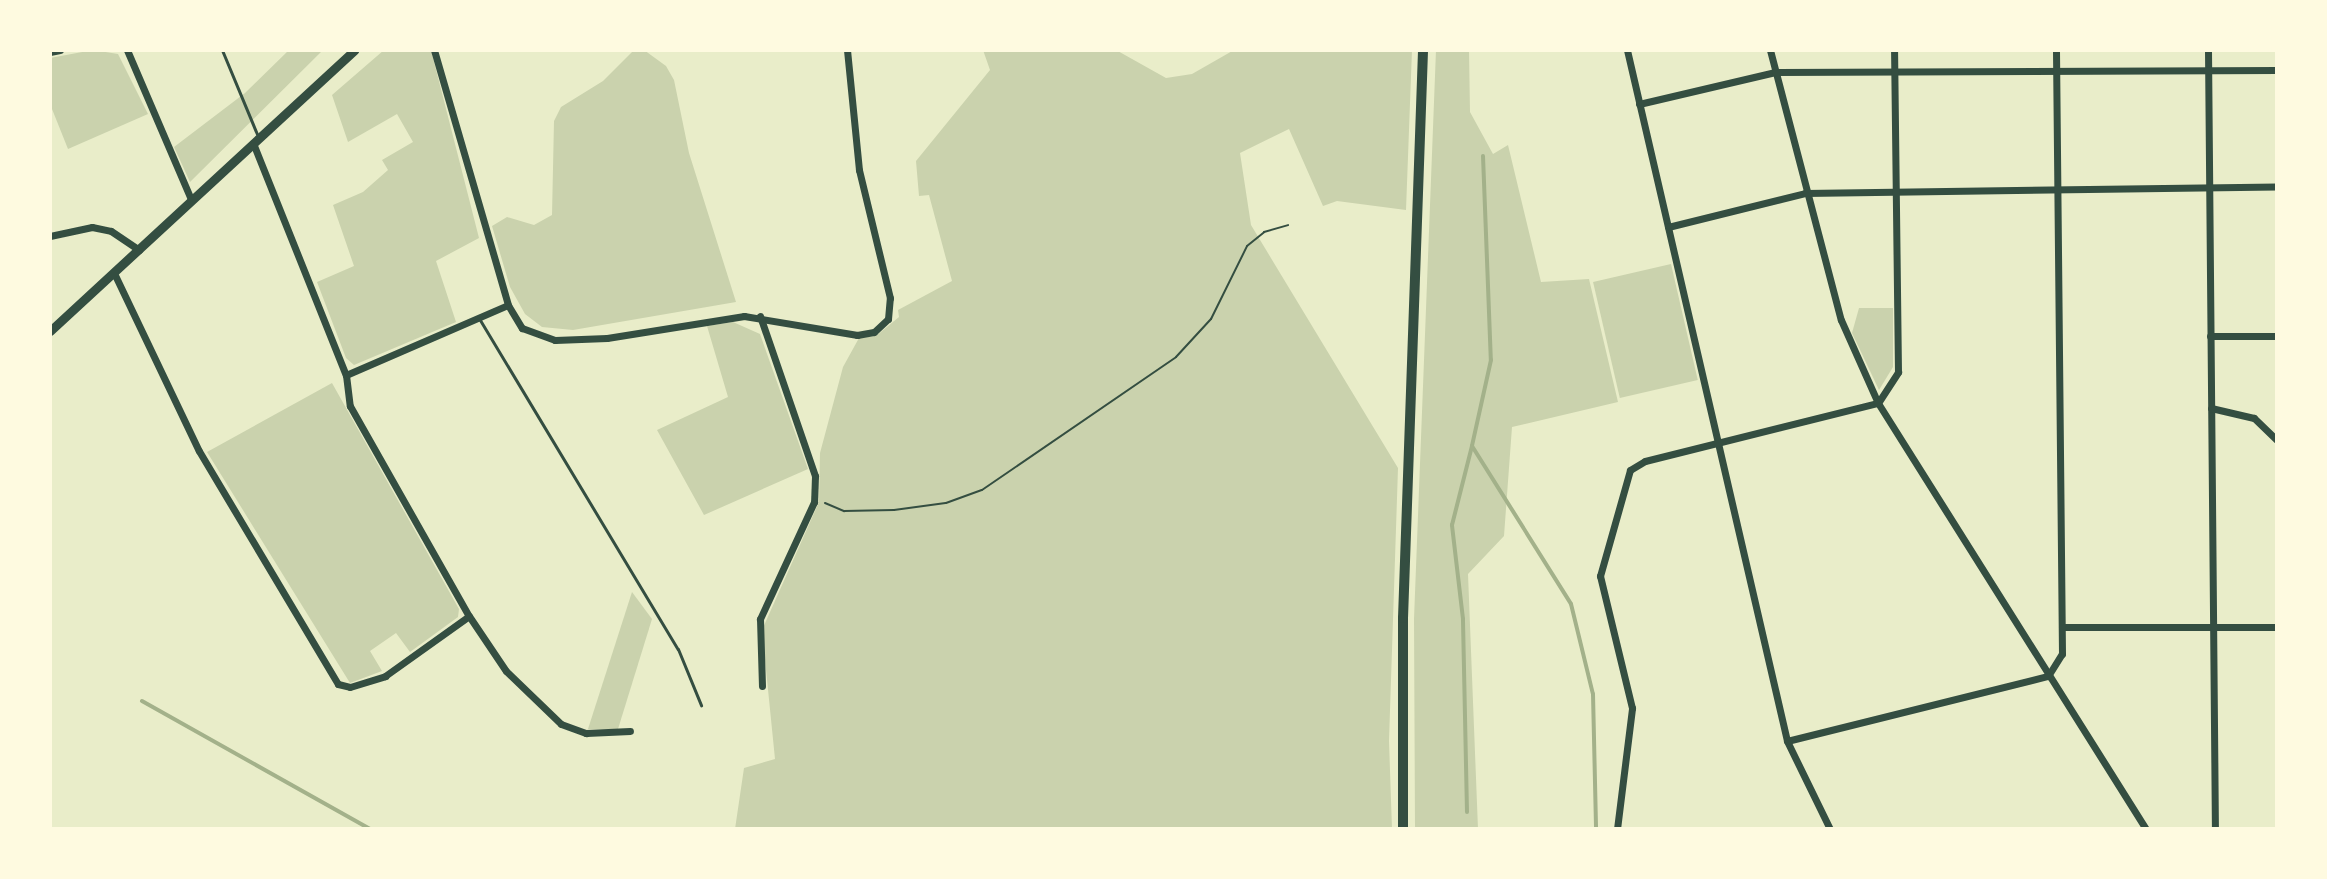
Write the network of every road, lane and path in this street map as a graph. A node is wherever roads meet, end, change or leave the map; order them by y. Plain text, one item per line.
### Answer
1 (60, 50) edge
2 (127, 50) edge
3 (222, 50) edge
4 (354, 50) edge
5 (847, 50) edge
6 (1424, 50) edge
7 (1627, 50) edge
8 (1770, 50) edge
9 (1894, 50) edge
10 (2056, 50) edge
11 (2208, 50) edge
12 (50, 52) edge
13 (435, 52) edge
14 (2056, 69) junction
15 (1894, 70) junction
16 (2208, 70) junction
17 (2277, 70) edge
18 (1775, 72) junction
19 (1639, 104) junction
20 (256, 140) junction
21 (2277, 186) edge
22 (2209, 187) junction
23 (2058, 189) junction
24 (1896, 192) junction
25 (1805, 193) junction
26 (191, 199) junction
27 (1288, 225) dead end
28 (1668, 227) junction
29 (50, 236) edge
30 (139, 250) junction
31 (114, 273) junction
32 (508, 305) junction
33 (760, 316) junction
34 (478, 318) junction
35 (50, 331) edge
36 (2210, 336) junction
37 (2277, 336) edge
38 (346, 375) junction
39 (1878, 403) junction
40 (2211, 408) junction
41 (2277, 440) edge
42 (1718, 442) junction
43 (833, 508) dead end
44 (469, 616) junction
45 (2062, 627) junction
46 (2213, 627) junction
47 (2277, 627) edge
48 (2048, 676) junction
49 (762, 686) dead end
50 (701, 705) dead end
51 (630, 731) dead end
52 (1787, 741) junction
53 (1403, 829) edge
54 (1617, 829) edge
55 (1830, 829) edge
56 (2146, 829) edge
57 (2215, 829) edge

1 - 12 street
2 - 26 street
3 - 20 lane
4 - 20 main road
5 - 33 street
6 - 53 main road
7 - 19 street
8 - 18 street
9 - 15 street
10 - 14 street
11 - 16 street
13 - 32 street
14 - 15 street
14 - 16 street
14 - 23 street
15 - 18 street
15 - 24 street
16 - 17 street
16 - 22 street
18 - 19 street
18 - 25 street
19 - 28 street
20 - 26 main road
20 - 38 street
21 - 22 street
22 - 23 street
22 - 36 street
23 - 24 street
23 - 45 street
24 - 25 street
24 - 39 street
25 - 28 street
25 - 39 street
26 - 30 main road
27 - 43 path
28 - 42 street
29 - 30 street
30 - 31 main road
31 - 35 main road
31 - 44 street
32 - 33 street
32 - 34 street
33 - 49 street
34 - 38 street
34 - 50 lane
36 - 37 street
36 - 40 street
38 - 44 street
39 - 42 street
39 - 48 street
40 - 41 street
40 - 46 street
42 - 52 street
42 - 54 street
44 - 51 street
45 - 46 street
45 - 48 street
46 - 47 street
46 - 57 street
48 - 52 street
48 - 56 street
52 - 55 street

